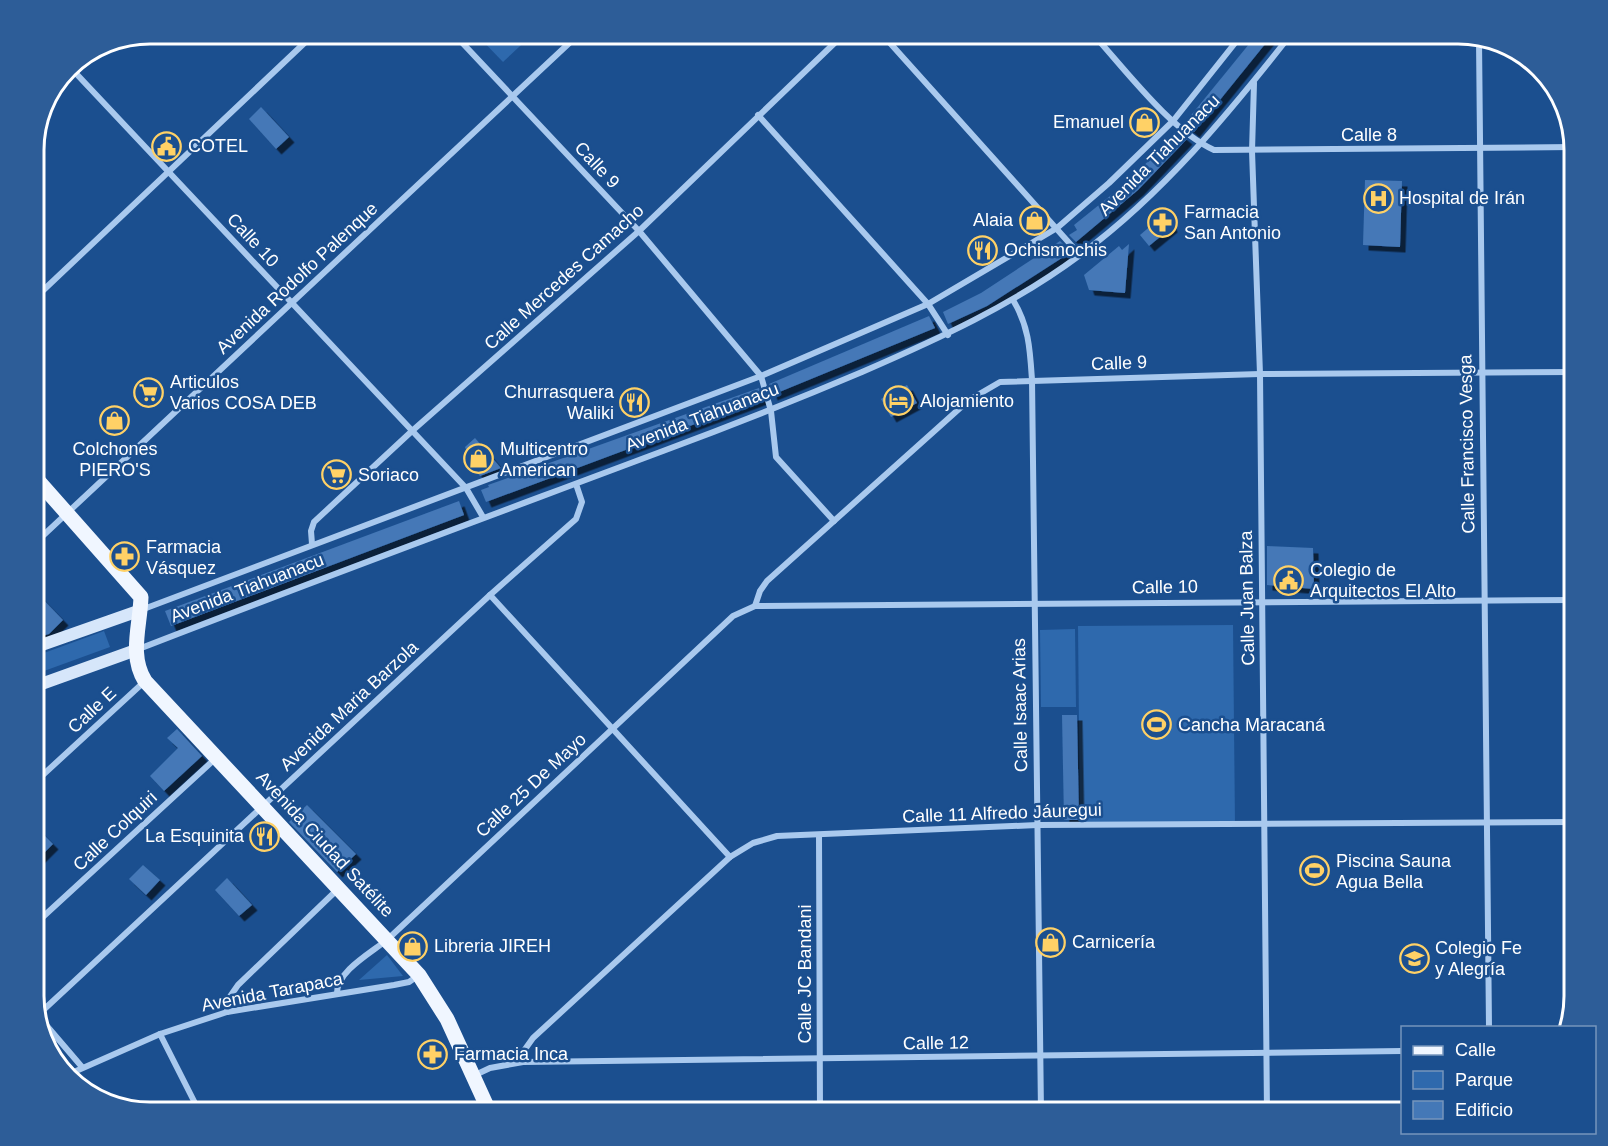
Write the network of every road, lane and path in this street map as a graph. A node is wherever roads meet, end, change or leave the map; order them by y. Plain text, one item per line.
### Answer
1 (304, 44) edge
2 (463, 44) edge
3 (568, 44) edge
4 (833, 44) edge
5 (891, 44) edge
6 (1102, 44) edge
7 (1234, 44) edge
8 (1283, 44) edge
9 (1479, 46) edge
10 (76, 74) edge
11 (1254, 82) junction
12 (512, 96) junction
13 (758, 115) junction
14 (1173, 121) junction
15 (1201, 144) junction
16 (1564, 147) edge
17 (1479, 149) junction
18 (1252, 151) junction
19 (169, 173) junction
20 (1057, 228) junction
21 (639, 231) junction
22 (1080, 255) junction
23 (44, 290) edge
24 (1013, 300) junction
25 (292, 303) junction
26 (928, 304) junction
27 (948, 335) junction
28 (1480, 372) junction
29 (1564, 372) edge
30 (1260, 374) junction
31 (761, 376) junction
32 (1032, 380) junction
33 (771, 411) junction
34 (412, 431) junction
35 (576, 484) junction
36 (44, 486) edge
37 (466, 488) junction
38 (69, 512) junction
39 (483, 517) junction
40 (834, 521) junction
41 (44, 535) edge
42 (312, 544) junction
43 (490, 595) junction
44 (1564, 600) edge
45 (1262, 601) junction
46 (1486, 601) junction
47 (1035, 605) junction
48 (755, 606) junction
49 (141, 610) junction
50 (44, 644) edge
51 (136, 650) junction
52 (145, 681) junction
53 (44, 683) edge
54 (613, 730) junction
55 (216, 758) junction
56 (44, 774) edge
57 (264, 807) junction
58 (1564, 822) edge
59 (1264, 823) junction
60 (1487, 823) junction
61 (1036, 825) junction
62 (819, 835) junction
63 (730, 857) junction
64 (340, 888) junction
65 (44, 916) edge
66 (388, 939) junction
67 (419, 975) junction
68 (337, 993) junction
69 (44, 1008) edge
70 (227, 1012) junction
71 (1489, 1026) edge
72 (48, 1027) edge
73 (160, 1034) junction
74 (1401, 1051) edge
75 (1266, 1052) junction
76 (1040, 1057) junction
77 (821, 1060) junction
78 (523, 1062) junction
79 (82, 1067) junction
80 (75, 1071) edge
81 (473, 1076) junction
82 (194, 1102) edge
83 (485, 1102) edge
84 (820, 1102) edge
85 (1041, 1102) edge
86 (1267, 1102) edge

1 - 19 street
2 - 12 street, Calle 9
3 - 12 street, Avenida Rodolfo Palenque
4 - 13 street, Calle Mercedes Camacho
5 - 20 street
6 - 14 street, Calle 8
7 - 14 street, Avenida Tiahuanacu
8 - 11 street, Avenida Tiahuanacu
9 - 17 street, Calle Francisco Vesga
10 - 19 street, Calle 10
11 - 15 street, Avenida Tiahuanacu
11 - 18 street, Calle Juan Balza
12 - 21 street, Calle 9
12 - 25 street, Avenida Rodolfo Palenque
13 - 21 street, Calle Mercedes Camacho
13 - 26 street
14 - 15 street, Calle 8
14 - 20 street, Avenida Tiahuanacu
15 - 18 street, Calle 8
15 - 22 street, Avenida Tiahuanacu
16 - 17 street, Calle 8
17 - 18 street, Calle 8
17 - 28 street, Calle Francisco Vesga
18 - 30 street, Calle Juan Balza
19 - 23 street
19 - 25 street, Calle 10
20 - 22 street
20 - 26 street, Avenida Tiahuanacu
21 - 31 street, Calle 9
21 - 34 street, Calle Mercedes Camacho
22 - 24 street, Avenida Tiahuanacu
24 - 27 street, Avenida Tiahuanacu
24 - 32 street, Calle Isaac Arias
25 - 34 street, Calle 10
25 - 38 street, Avenida Rodolfo Palenque
26 - 27 street
26 - 31 street, Avenida Tiahuanacu
27 - 33 street, Avenida Tiahuanacu
28 - 29 street, Calle 9
28 - 30 street, Calle 9
28 - 46 street, Calle Francisco Vesga
30 - 32 street, Calle 9
30 - 45 street, Calle Juan Balza
31 - 33 street, Calle 9
31 - 37 street, Avenida Tiahuanacu
32 - 40 street, Calle 9
32 - 47 street, Calle Isaac Arias
33 - 35 street, Avenida Tiahuanacu
33 - 40 street, Calle 9
34 - 37 street, Calle 10
34 - 42 street, Calle Mercedes Camacho
35 - 39 street, Avenida Tiahuanacu
35 - 43 street, Avenida Maria Barzola
36 - 38 main road
37 - 39 street, Calle 10
37 - 42 street, Avenida Tiahuanacu
38 - 41 street, Avenida Rodolfo Palenque
38 - 49 main road
39 - 51 street, Avenida Tiahuanacu
40 - 48 street, Calle 9
42 - 49 street, Avenida Tiahuanacu
43 - 54 street
43 - 57 street, Avenida Maria Barzola
44 - 46 street, Calle 10
45 - 46 street, Calle 10
45 - 47 street, Calle 10
45 - 59 street, Calle Juan Balza
46 - 60 street, Calle Francisco Vesga
47 - 48 street, Calle 10
47 - 61 street, Calle Isaac Arias
48 - 54 street, Calle 25 De Mayo
49 - 50 main road, Avenida Tiahuanacu
49 - 51 main road, Avenida Ciudad Satélite
51 - 52 main road, Avenida Ciudad Satélite
51 - 53 main road, Avenida Tiahuanacu
52 - 55 main road, Avenida Ciudad Satélite
52 - 56 street, Calle E
54 - 63 street
54 - 66 street, Calle 25 De Mayo
55 - 57 main road, Avenida Ciudad Satélite
55 - 65 street, Calle Colquiri
57 - 64 main road, Avenida Ciudad Satélite
57 - 69 street, Avenida Maria Barzola
58 - 60 street, Calle 11 Alfredo Jáuregui
59 - 60 street, Calle 11 Alfredo Jáuregui
59 - 61 street, Calle 11 Alfredo Jáuregui
59 - 75 street, Calle Juan Balza
60 - 71 street, Calle Francisco Vesga
61 - 62 street, Calle 11 Alfredo Jáuregui
61 - 76 street, Calle Isaac Arias
62 - 63 street, Calle 11 Alfredo Jáuregui
62 - 77 street, Calle JC Bandani
63 - 78 street, Calle 11 Alfredo Jáuregui
64 - 66 main road, Avenida Ciudad Satélite
64 - 70 street
66 - 67 main road, Avenida Ciudad Satélite
66 - 68 street, Calle 25 De Mayo
67 - 68 street, Avenida Tarapaca
67 - 81 main road, Avenida Ciudad Satélite
68 - 70 street, Avenida Tarapaca
70 - 73 street, Avenida Tarapaca
72 - 79 street
73 - 79 street, Avenida Tarapaca
73 - 82 street
74 - 75 street, Calle 12
75 - 76 street, Calle 12
75 - 86 street, Calle Juan Balza
76 - 77 street, Calle 12
76 - 85 street, Calle Isaac Arias
77 - 78 street, Calle 12
77 - 84 street, Calle JC Bandani
78 - 81 street, Calle 12
79 - 80 street, Avenida Tarapaca
81 - 83 main road, Avenida Ciudad Satélite

